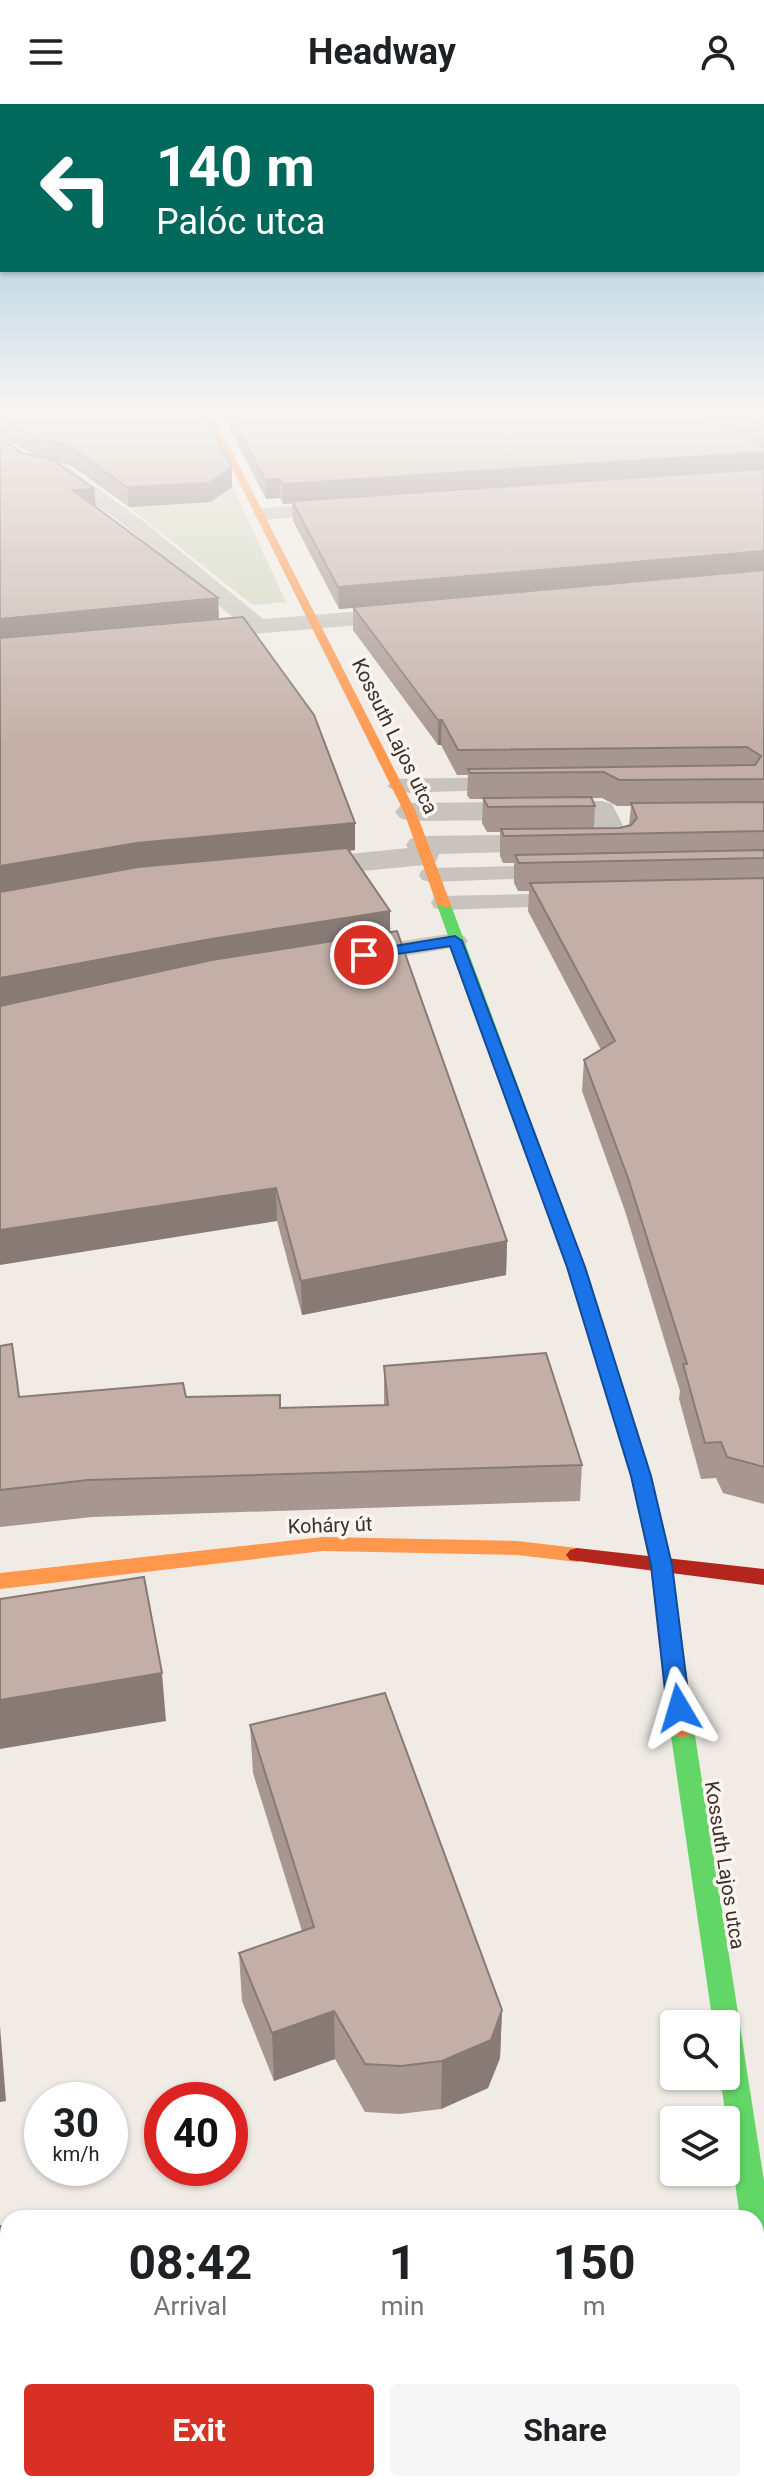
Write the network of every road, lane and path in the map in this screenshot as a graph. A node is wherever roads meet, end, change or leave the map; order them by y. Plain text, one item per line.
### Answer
1 (134, 523) edge
2 (267, 523) edge
3 (432, 612) edge
4 (314, 622) junction
5 (256, 625) junction
6 (166, 635) edge
7 (534, 784) edge
8 (404, 799) junction
9 (607, 818) junction
10 (639, 818) edge
11 (425, 859) junction
12 (266, 871) edge
13 (585, 871) edge
14 (602, 899) edge
15 (443, 903) junction
16 (455, 941) junction
17 (334, 960) edge
18 (661, 1565) junction
19 (764, 1577) edge
20 (0, 1581) edge
21 (754, 2210) edge

1 - 5 street
2 - 4 main road, Kossuth Lajos utca
3 - 4 street
4 - 5 street
4 - 8 main road, Kossuth Lajos utca
5 - 6 street
7 - 8 lane
8 - 9 street
8 - 11 main road, Kossuth Lajos utca
9 - 10 street
9 - 11 street
11 - 12 street
11 - 13 lane
11 - 15 main road, Kossuth Lajos utca
14 - 15 lane
15 - 16 main road, Kossuth Lajos utca
16 - 17 lane
16 - 18 main road, Kossuth Lajos utca
18 - 19 main road, Koháry út
18 - 20 main road, Koháry út
18 - 21 main road, Kossuth Lajos utca

